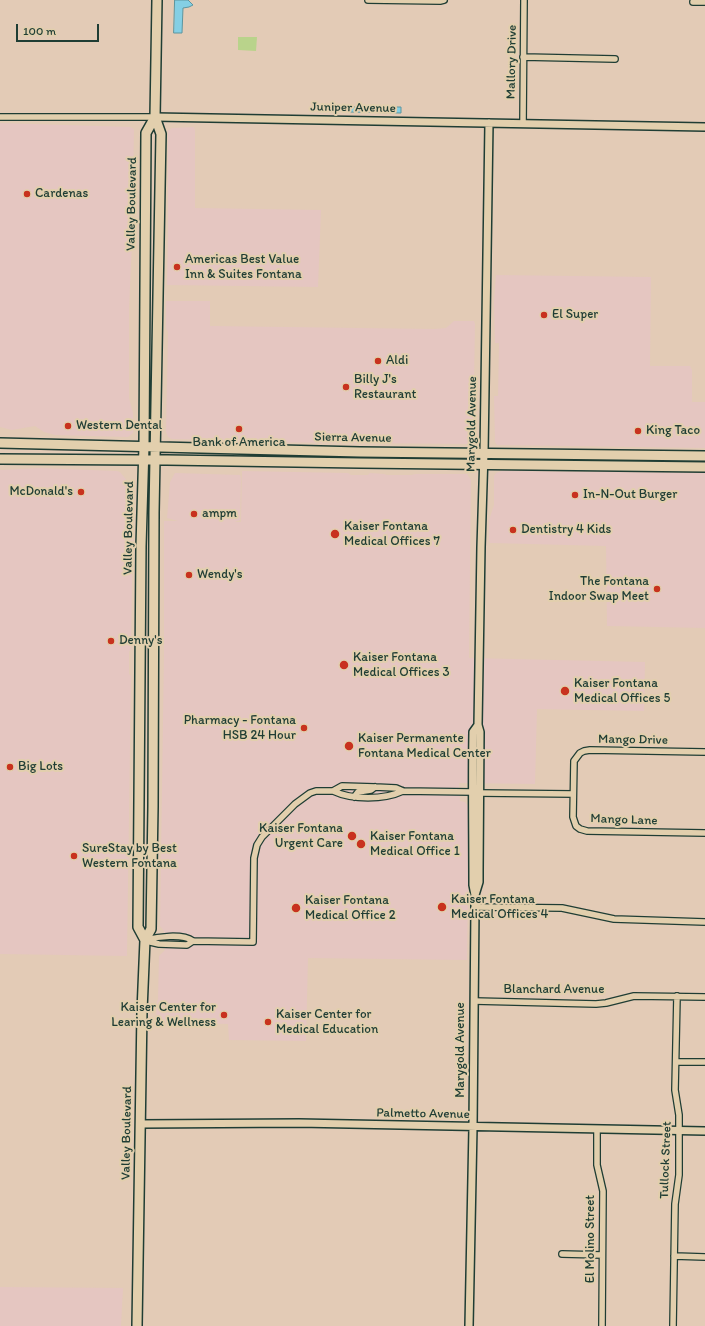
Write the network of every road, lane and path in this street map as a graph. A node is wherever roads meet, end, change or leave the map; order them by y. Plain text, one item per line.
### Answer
1 (157, 0) edge
2 (368, 0) edge
3 (444, 0) edge
4 (524, 0) edge
5 (693, 2) dead end
6 (705, 2) edge
7 (523, 58) junction
8 (615, 59) dead end
9 (0, 117) edge
10 (155, 117) junction
11 (489, 123) junction
12 (523, 124) junction
13 (705, 127) edge
14 (0, 443) edge
15 (144, 446) junction
16 (156, 446) junction
17 (484, 453) junction
18 (689, 456) junction
19 (705, 456) edge
20 (0, 459) edge
21 (143, 460) junction
22 (155, 460) junction
23 (484, 465) junction
24 (630, 466) junction
25 (705, 467) edge
26 (478, 725) junction
27 (139, 740) junction
28 (705, 752) edge
29 (153, 785) junction
30 (375, 786) junction
31 (333, 791) junction
32 (403, 791) junction
33 (472, 792) junction
34 (480, 793) junction
35 (573, 794) junction
36 (354, 797) junction
37 (705, 833) edge
38 (479, 870) junction
39 (475, 895) junction
40 (475, 907) junction
41 (705, 922) edge
42 (145, 940) junction
43 (677, 996) junction
44 (705, 997) edge
45 (474, 1001) junction
46 (676, 1062) junction
47 (705, 1062) edge
48 (140, 1124) junction
49 (473, 1127) junction
50 (597, 1130) junction
51 (679, 1131) junction
52 (705, 1131) edge
53 (562, 1254) dead end
54 (602, 1255) junction
55 (674, 1256) junction
56 (705, 1257) edge
57 (136, 1326) edge
58 (469, 1326) edge
59 (602, 1326) edge
60 (673, 1326) edge

1 - 10 main road, Valley Boulevard
2 - 3 street
4 - 7 street, Mallory Drive
5 - 6 street
7 - 8 street
7 - 12 street, Mallory Drive
9 - 10 street, Juniper Avenue
10 - 11 street, Juniper Avenue
10 - 15 main road, Valley Boulevard
10 - 16 main road, Valley Boulevard
11 - 12 street, Juniper Avenue
11 - 17 street, Marygold Avenue
12 - 13 street, Juniper Avenue
14 - 15 main road, Sierra Avenue
15 - 16 main road, Sierra Avenue
15 - 21 main road, Valley Boulevard
16 - 17 main road, Sierra Avenue
16 - 22 main road, Valley Boulevard
17 - 18 main road, Sierra Avenue
17 - 23 street, Marygold Avenue
18 - 19 main road, Sierra Avenue
18 - 24 main road
20 - 21 main road, Sierra Avenue
21 - 22 main road, Sierra Avenue
21 - 27 main road, Valley Boulevard
22 - 23 main road, Sierra Avenue
22 - 29 main road, Valley Boulevard
23 - 24 main road, Sierra Avenue
23 - 26 street, Marygold Avenue
24 - 25 main road, Sierra Avenue
26 - 33 street
26 - 34 street, Marygold Avenue
27 - 29 main road
27 - 42 main road, Valley Boulevard
28 - 35 street, Mango Drive
29 - 42 main road, Valley Boulevard
30 - 31 street
30 - 32 street
30 - 36 street
31 - 36 street
31 - 42 street
32 - 33 street
32 - 36 street
33 - 38 street
33 - 39 street, Marygold Avenue
34 - 35 street
34 - 38 street, Marygold Avenue
35 - 37 street, Mango Lane
38 - 39 street, Marygold Avenue
39 - 40 street, Marygold Avenue
40 - 41 street
40 - 45 street, Marygold Avenue
42 - 48 main road, Valley Boulevard
43 - 44 street, Blanchard Avenue
43 - 45 street, Blanchard Avenue
43 - 46 street, Tullock Street
45 - 49 street, Marygold Avenue
46 - 47 street
46 - 51 street, Tullock Street
48 - 49 street, Palmetto Avenue
48 - 57 main road, Valley Boulevard
49 - 50 street, Palmetto Avenue
49 - 58 street, Marygold Avenue
50 - 51 street, Palmetto Avenue
50 - 54 street, El Molino Street
51 - 52 street, Palmetto Avenue
51 - 55 street, Tullock Street
53 - 54 street
54 - 59 street, El Molino Street
55 - 56 street
55 - 60 street, Tullock Street

